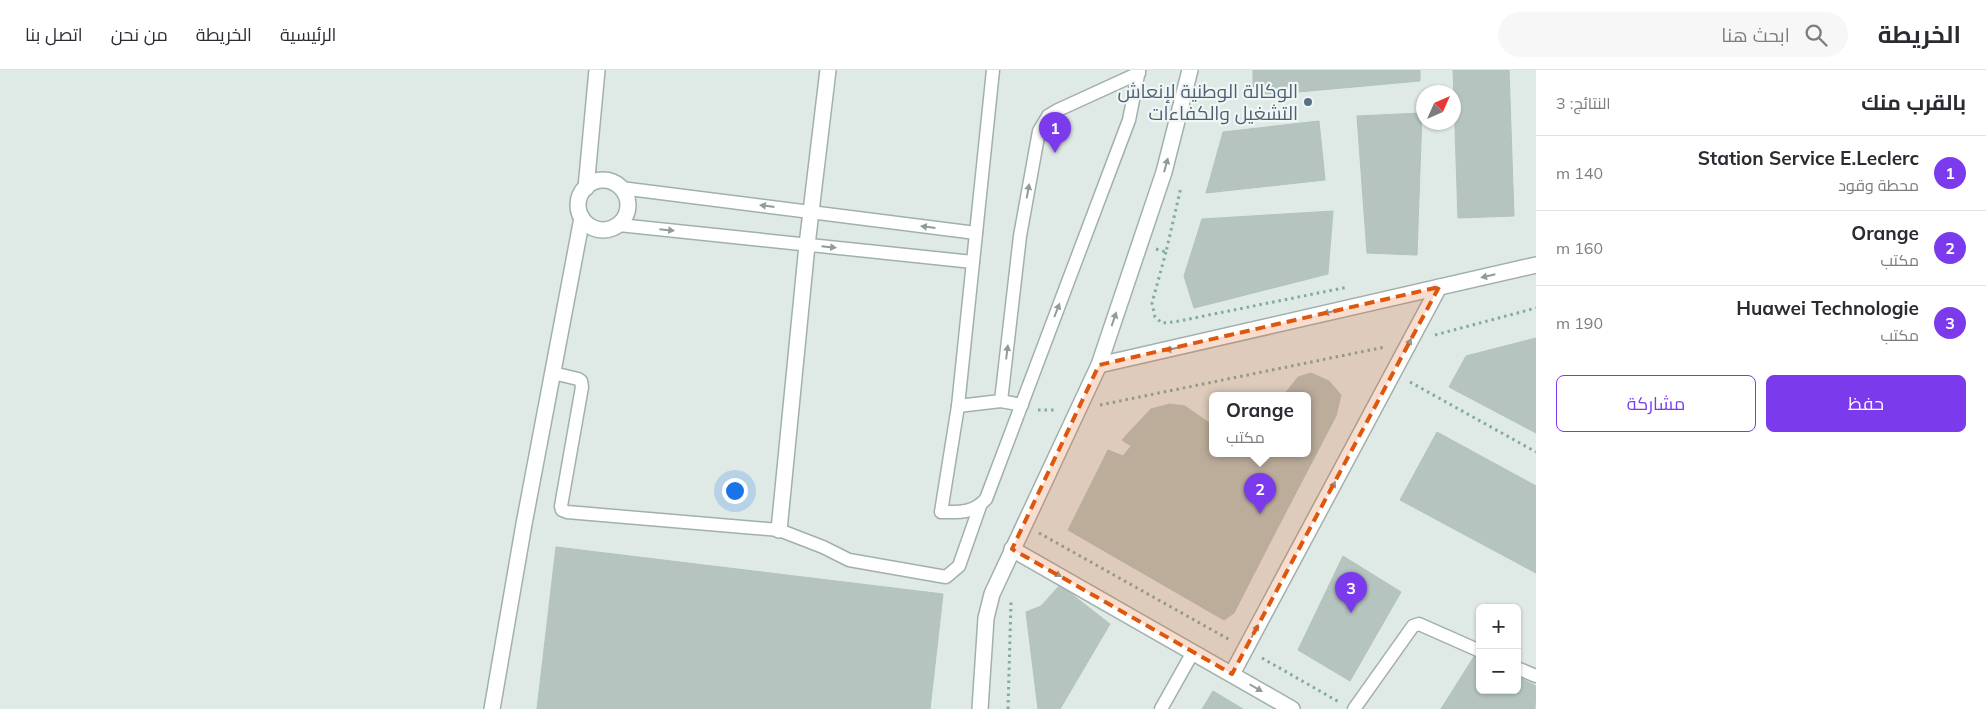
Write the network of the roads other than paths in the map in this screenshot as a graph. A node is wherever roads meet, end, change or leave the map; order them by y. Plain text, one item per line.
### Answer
1 (597, 70) edge
2 (828, 70) edge
3 (993, 70) edge
4 (1190, 70) edge
5 (1139, 71) edge
6 (586, 188) junction
7 (621, 188) junction
8 (812, 212) junction
9 (582, 218) junction
10 (619, 225) junction
11 (976, 233) junction
12 (807, 245) junction
13 (973, 262) junction
14 (1536, 265) edge
15 (1439, 287) junction
16 (1099, 365) junction
17 (553, 373) junction
18 (1001, 400) junction
19 (1022, 404) junction
20 (958, 406) junction
21 (980, 506) junction
22 (780, 530) junction
23 (1012, 549) junction
24 (1476, 649) edge
25 (1192, 652) junction
26 (1521, 670) edge
27 (1232, 674) junction
28 (1536, 676) edge
29 (1349, 707) edge
30 (492, 709) edge
31 (980, 709) edge
32 (1161, 709) edge
33 (1292, 709) edge

1 - 6 street
2 - 8 street
3 - 11 lane
16 -> 4 street
18 -> 5 lane
19 -> 5 lane
6 - 7 street
6 - 9 street
8 -> 7 lane
7 - 10 street
11 -> 8 lane
8 - 12 street
9 - 10 street
9 - 17 street
10 -> 12 lane
11 - 13 lane
12 -> 13 lane
12 - 22 street
13 - 20 lane
14 -> 15 street
15 -> 16 street
27 -> 15 street
16 - 23 street
17 - 22 lane
17 - 30 street
18 - 19 lane
18 - 20 lane
19 - 21 lane
20 - 21 lane
21 - 22 lane
23 -> 25 street
23 - 31 street
24 - 29 lane
25 - 27 street
25 - 32 lane
26 - 28 lane
27 -> 33 street

